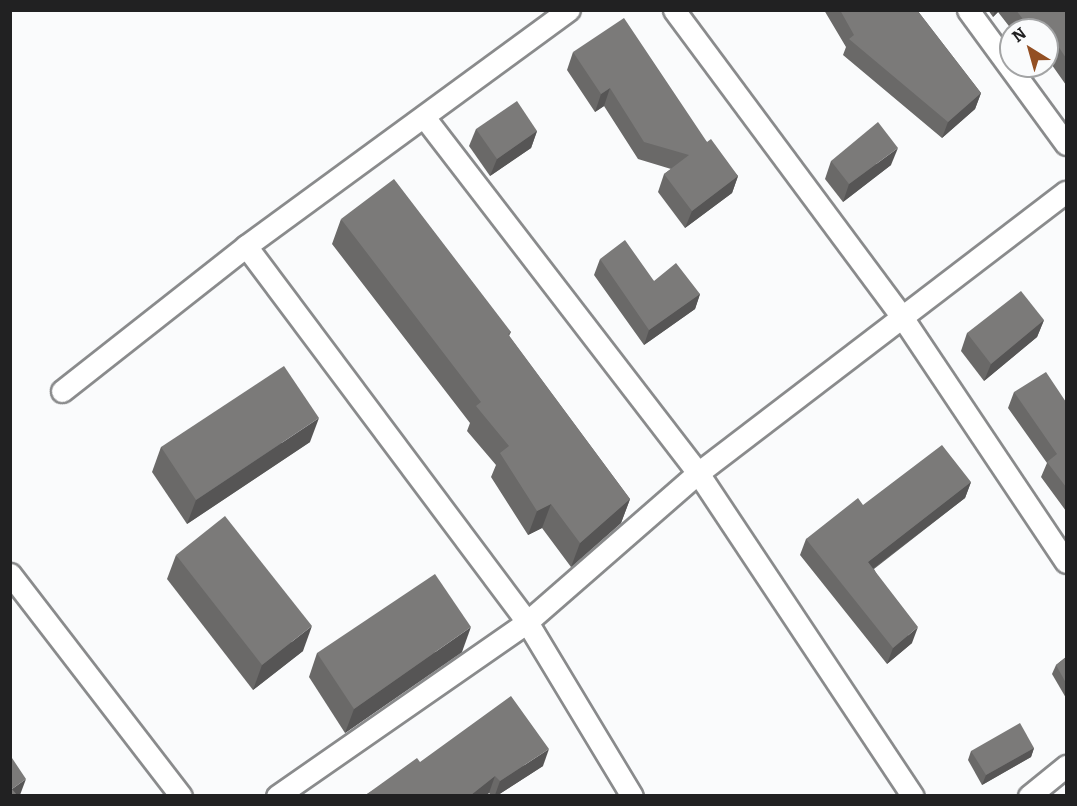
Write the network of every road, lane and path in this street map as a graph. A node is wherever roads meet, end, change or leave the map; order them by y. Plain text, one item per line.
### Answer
1 (569, 10) edge
2 (674, 10) edge
3 (968, 10) edge
4 (424, 117) junction
5 (1066, 144) edge
6 (1066, 192) edge
7 (246, 246) junction
8 (904, 320) junction
9 (62, 391) dead end
10 (698, 473) junction
11 (1066, 562) edge
12 (10, 574) edge
13 (527, 622) junction
14 (1066, 766) edge
15 (181, 795) edge
16 (277, 795) edge
17 (632, 795) edge
18 (913, 795) edge
19 (1029, 795) edge

1 - 4 lane
2 - 8 lane
3 - 5 lane
4 - 7 lane
4 - 10 lane
6 - 8 lane
7 - 9 lane
7 - 13 lane
8 - 10 lane
8 - 11 lane
10 - 13 lane
10 - 18 lane
12 - 15 lane
13 - 16 lane
13 - 17 lane
14 - 19 lane

